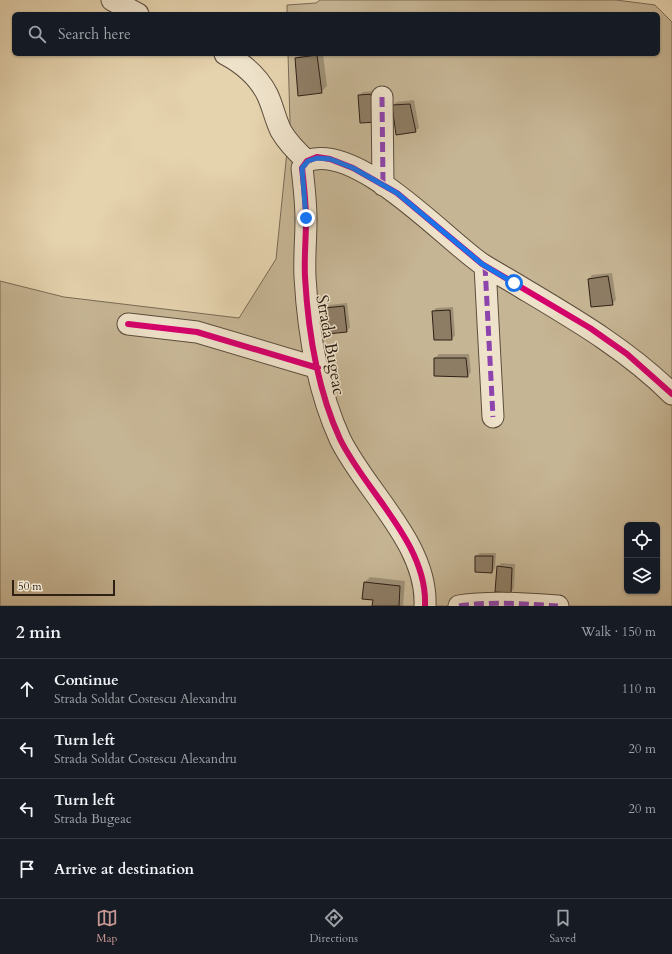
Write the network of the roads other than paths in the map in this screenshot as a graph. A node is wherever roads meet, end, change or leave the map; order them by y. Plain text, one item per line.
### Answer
1 (112, 0) edge
2 (134, 12) edge
3 (229, 56) edge
4 (382, 96) dead end
5 (308, 161) junction
6 (383, 185) junction
7 (485, 266) junction
8 (128, 324) dead end
9 (318, 368) junction
10 (672, 394) edge
11 (493, 417) dead end
12 (425, 606) edge
13 (459, 606) edge
14 (558, 606) edge

1 - 2 street
3 - 5 street
4 - 6 street
5 - 6 street
5 - 9 street, Strada Bugeac
6 - 7 street
7 - 10 street
7 - 11 street
8 - 9 street
9 - 12 street, Strada Bugeac
13 - 14 street

